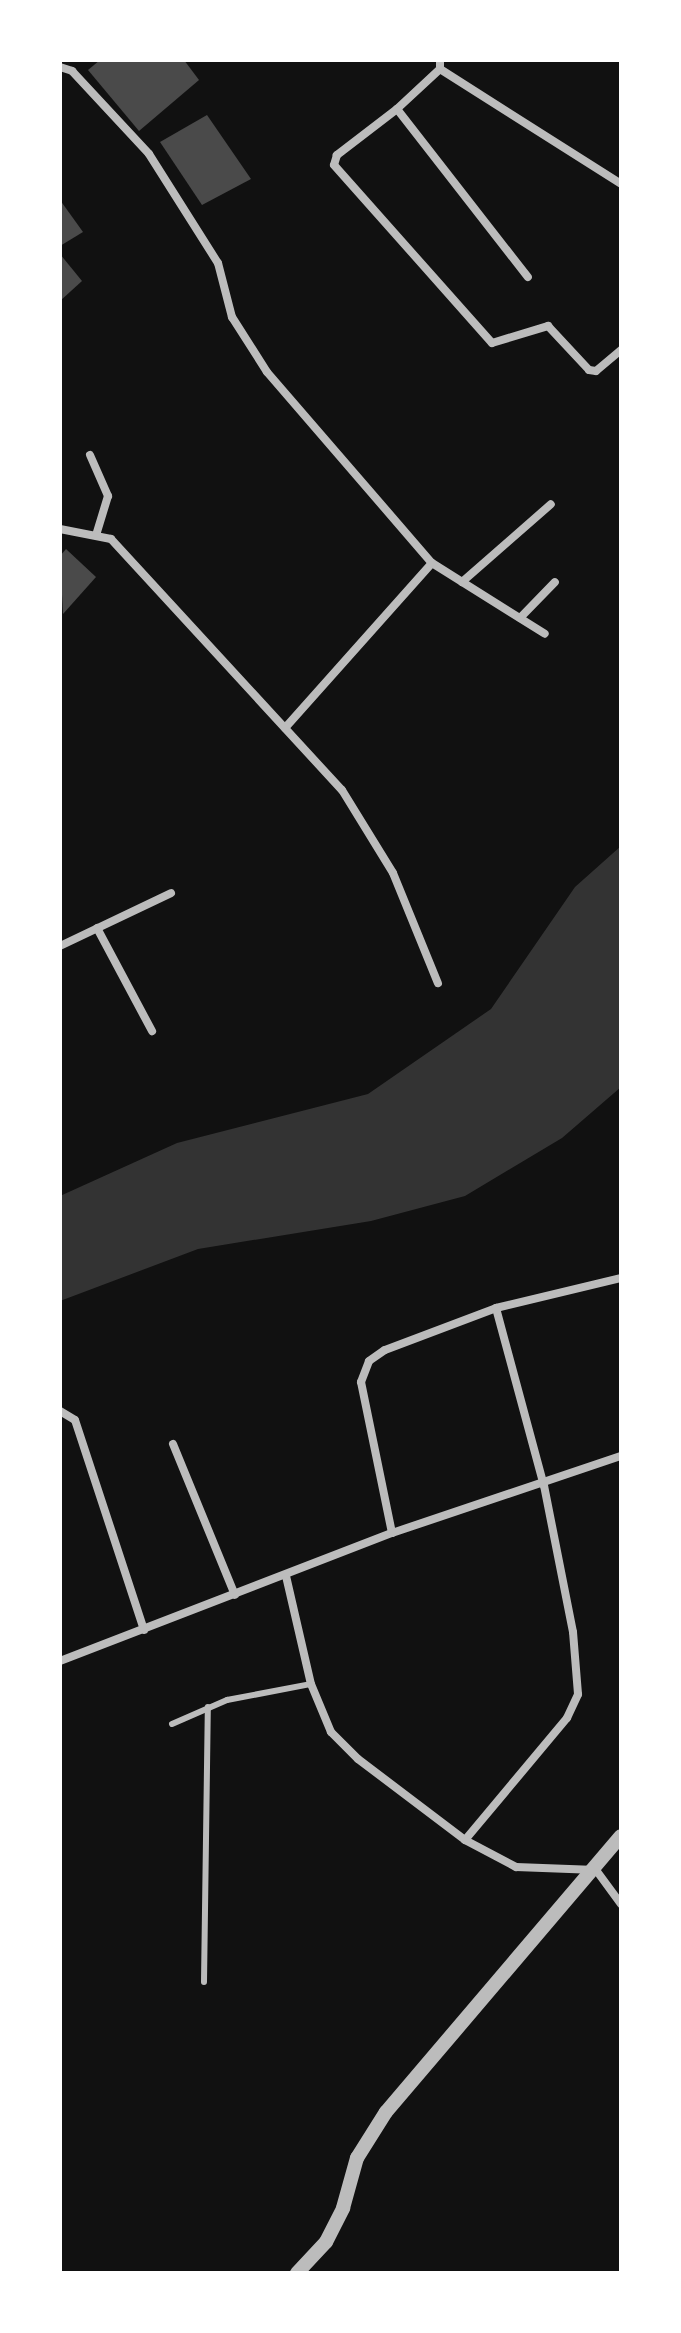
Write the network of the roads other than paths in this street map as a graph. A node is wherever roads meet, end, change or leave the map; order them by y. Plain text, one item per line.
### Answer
1 (440, 64) edge
2 (60, 67) edge
3 (397, 109) junction
4 (621, 184) edge
5 (528, 277) dead end
6 (621, 350) edge
7 (90, 455) dead end
8 (551, 504) dead end
9 (60, 529) edge
10 (97, 532) junction
11 (432, 563) junction
12 (462, 582) junction
13 (555, 582) dead end
14 (520, 618) junction
15 (545, 634) dead end
16 (285, 728) junction
17 (171, 893) dead end
18 (97, 928) junction
19 (60, 946) edge
20 (438, 983) dead end
21 (152, 1031) dead end
22 (621, 1278) edge
23 (496, 1308) junction
24 (60, 1411) edge
25 (173, 1444) dead end
26 (621, 1456) edge
27 (544, 1486) junction
28 (392, 1533) junction
29 (286, 1576) junction
30 (235, 1595) junction
31 (144, 1630) junction
32 (60, 1661) edge
33 (311, 1684) junction
34 (208, 1707) junction
35 (172, 1724) dead end
36 (621, 1836) edge
37 (465, 1840) junction
38 (596, 1870) junction
39 (621, 1904) edge
40 (204, 1982) dead end
41 (305, 2271) edge

1 - 3 street
1 - 4 street
2 - 11 street
3 - 5 street
3 - 6 street
7 - 10 street
8 - 12 street
9 - 10 street
10 - 16 street
11 - 12 street
11 - 16 street
12 - 14 street
13 - 14 street
14 - 15 street
16 - 20 street
17 - 18 street
18 - 19 street
18 - 21 street
22 - 23 street
23 - 27 street
23 - 28 street
24 - 31 street
25 - 30 street
26 - 27 street
27 - 28 street
27 - 37 street
28 - 29 street
29 - 30 street
29 - 33 street
30 - 31 street
31 - 32 street
33 - 34 lane
33 - 37 street
34 - 35 lane
34 - 40 lane
36 - 38 street
37 - 38 street
38 - 39 street
38 - 41 street

